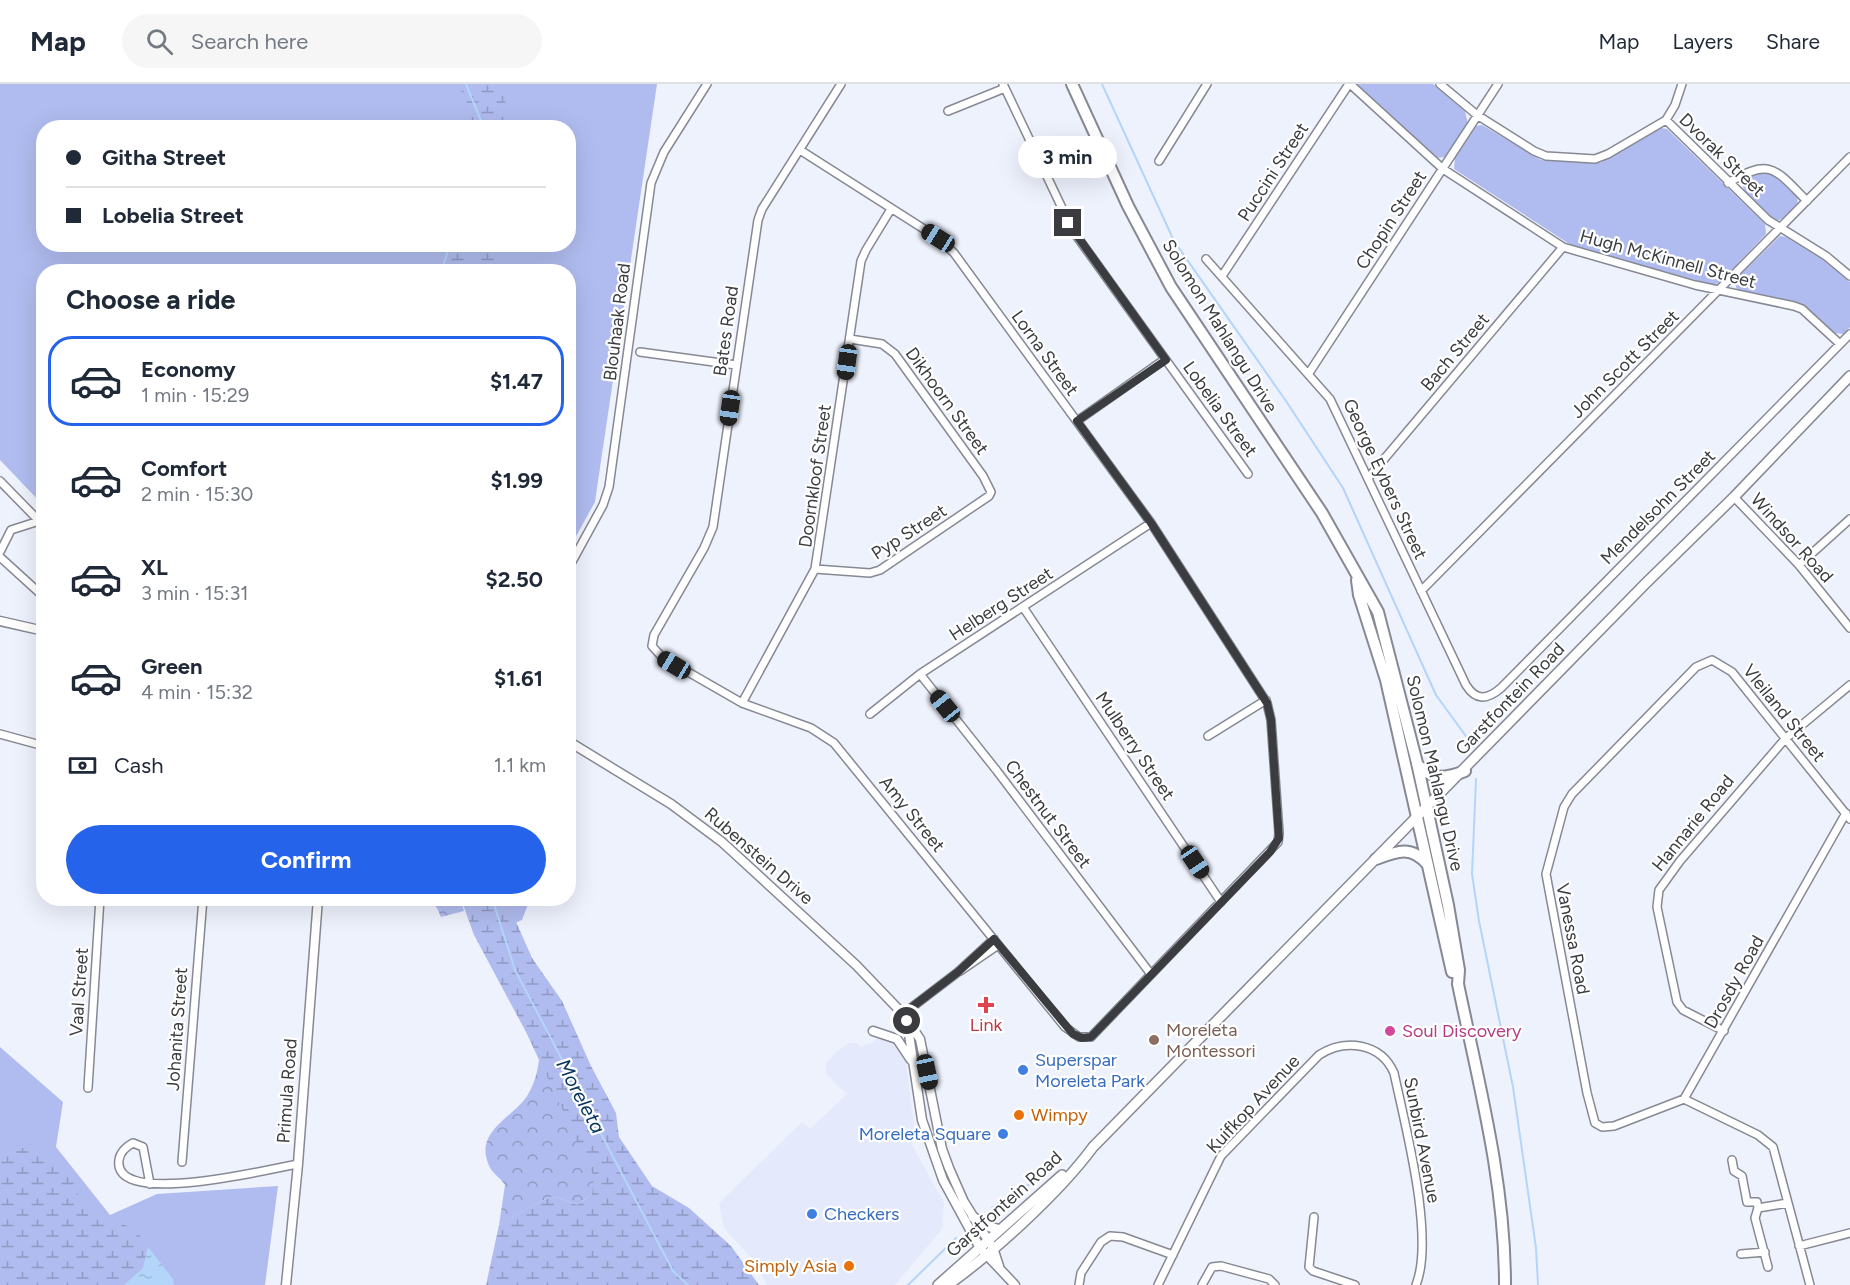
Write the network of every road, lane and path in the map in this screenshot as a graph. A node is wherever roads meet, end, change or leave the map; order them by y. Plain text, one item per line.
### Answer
1 (707, 84) edge
2 (841, 84) edge
3 (1072, 84) edge
4 (1207, 84) edge
5 (1349, 84) edge
6 (1440, 84) edge
7 (1498, 84) edge
8 (1682, 84) edge
9 (1004, 86) edge
10 (948, 111) dead end
11 (1477, 116) junction
12 (1666, 120) junction
13 (800, 150) junction
14 (1850, 157) edge
15 (1160, 161) dead end
16 (1443, 170) junction
17 (1728, 183) junction
18 (1807, 201) junction
19 (891, 209) junction
20 (1778, 228) junction
21 (1563, 246) junction
22 (1206, 259) dead end
23 (1222, 276) junction
24 (1850, 276) edge
25 (1719, 290) junction
26 (1850, 334) edge
27 (850, 339) junction
28 (1840, 344) junction
29 (640, 352) dead end
30 (1166, 360) junction
31 (736, 365) junction
32 (1310, 373) junction
33 (1850, 376) edge
34 (1077, 421) junction
35 (1248, 474) dead end
36 (983, 476) joint
37 (1369, 477) junction
38 (1, 484) edge
39 (1734, 497) junction
40 (36, 519) edge
41 (1850, 519) edge
42 (1151, 523) junction
43 (36, 525) edge
44 (0, 552) edge
45 (576, 554) edge
46 (0, 557) edge
47 (1799, 566) junction
48 (815, 568) junction
49 (1357, 576) junction
50 (36, 590) edge
51 (1421, 591) junction
52 (1023, 607) junction
53 (0, 621) edge
54 (1850, 628) edge
55 (36, 629) edge
56 (662, 657) joint
57 (1712, 660) joint
58 (920, 674) junction
59 (1850, 685) edge
60 (1486, 698) joint
61 (1266, 700) junction
62 (742, 703) junction
63 (870, 714) dead end
64 (0, 735) edge
65 (1208, 736) dead end
66 (1785, 739) junction
67 (36, 744) edge
68 (576, 746) edge
69 (1417, 763) junction
70 (1465, 771) junction
71 (1427, 808) junction
72 (1848, 816) edge
73 (1417, 818) junction
74 (1376, 859) junction
75 (1428, 865) junction
76 (1221, 902) junction
77 (99, 906) edge
78 (201, 906) edge
79 (317, 906) edge
80 (996, 942) junction
81 (1150, 974) junction
82 (1458, 984) junction
83 (905, 1018) junction
84 (873, 1030) dead end
85 (1724, 1031) junction
86 (1332, 1048) joint
87 (914, 1069) junction
88 (88, 1088) dead end
89 (1684, 1099) junction
90 (1093, 1147) junction
91 (1732, 1160) dead end
92 (182, 1162) dead end
93 (298, 1164) junction
94 (150, 1184) junction
95 (1788, 1203) junction
96 (1758, 1208) junction
97 (973, 1217) junction
98 (1314, 1217) dead end
99 (1000, 1230) junction
100 (1850, 1233) edge
101 (991, 1244) junction
102 (1799, 1246) junction
103 (983, 1252) junction
104 (1765, 1252) junction
105 (1741, 1254) dead end
106 (1173, 1255) junction
107 (999, 1266) junction
108 (1768, 1267) dead end
109 (286, 1285) edge
110 (938, 1285) edge
111 (948, 1285) edge
112 (1015, 1285) edge
113 (1079, 1285) edge
114 (1158, 1285) edge
115 (1202, 1285) edge
116 (1275, 1285) edge
117 (1356, 1285) edge
118 (1416, 1285) edge
119 (1505, 1285) edge
120 (1810, 1285) edge

1 - 45 street, Blouhaak Road
2 - 13 street, Bates Road
3 - 49 main road, Solomon Mahlangu Drive
4 - 15 street
5 - 16 street, Hugh McKinnell Street
5 - 23 street, Puccini Street
6 - 11 street, Dvorak Street
7 - 11 street, Chopin Street
8 - 12 street
9 - 10 street
9 - 30 street, Lobelia Street
11 - 12 street, Dvorak Street
11 - 16 street, Chopin Street
12 - 17 street, Dvorak Street
13 - 19 street, Lorna Street
13 - 31 street, Bates Road
14 - 18 street, John Scott Street
16 - 21 street, Hugh McKinnell Street
16 - 32 street, Chopin Street
17 - 18 street
17 - 20 street, Dvorak Street
18 - 20 street, John Scott Street
19 - 27 street, Doornkloof Street
19 - 34 street, Lorna Street
20 - 24 street, Dvorak Street
20 - 25 street, John Scott Street
21 - 25 street, Hugh McKinnell Street
21 - 37 street, Bach Street
22 - 23 street, George Eybers Street
23 - 32 street, George Eybers Street
25 - 28 street, Hugh McKinnell Street
25 - 51 street, John Scott Street
26 - 28 street, Mendelsohn Street
27 - 36 street, Dikhoorn Street
27 - 48 street, Doornkloof Street
28 - 60 street, Mendelsohn Street
29 - 31 street
30 - 34 street
30 - 35 street, Lobelia Street
31 - 56 street, Bates Road
32 - 37 street, George Eybers Street
33 - 39 main road, Garstfontein Road
34 - 42 street, Lorna Street
36 - 48 street, Pyp Street
37 - 51 street, George Eybers Street
38 - 40 street
39 - 47 street, Windsor Road
39 - 70 main road, Garstfontein Road
41 - 47 street
42 - 52 street, Helberg Street
42 - 61 street, Lorna Street
43 - 44 street
46 - 50 street
47 - 54 street, Windsor Road
48 - 62 street, Doornkloof Street
49 - 69 main road, Solomon Mahlangu Drive
49 - 73 main road, Solomon Mahlangu Drive
51 - 60 street, George Eybers Street
52 - 58 street, Helberg Street
52 - 76 street, Mulberry Street
53 - 55 street
56 - 62 street, Amy Street
57 - 66 street, Vleiland Street
57 - 89 street, Vanessa Road
58 - 63 street, Helberg Street
58 - 81 street, Chestnut Street
59 - 66 street, Hannarie Road
61 - 65 street
61 - 76 street, Lorna Street
62 - 80 street, Amy Street
64 - 67 street
66 - 72 street, Vleiland Street
66 - 85 street, Hannarie Road
68 - 83 street, Rubenstein Drive
69 - 70 main road
69 - 71 main road, Solomon Mahlangu Drive
70 - 71 main road, Garstfontein Road
71 - 73 main road, Garstfontein Road
71 - 82 main road, Solomon Mahlangu Drive
72 - 85 street, Drosdy Road
73 - 74 main road, Garstfontein Road
73 - 75 main road, Solomon Mahlangu Drive
74 - 75 main road
74 - 90 main road, Garstfontein Road
75 - 82 main road, Solomon Mahlangu Drive
76 - 81 street
77 - 88 street, Vaal Street
78 - 92 street, Johanita Street
79 - 93 street, Primula Road
80 - 81 street, Amy Street
80 - 83 street
82 - 119 main road, Solomon Mahlangu Drive
83 - 87 street
83 - 97 street, Rubenstein Drive
84 - 87 street
85 - 89 street, Drosdy Road
86 - 106 street, Kuifkop Avenue
86 - 118 street, Sunbird Avenue
87 - 103 street
89 - 95 street
90 - 99 main road, Garstfontein Road
90 - 101 main road, Garstfontein Road
91 - 96 street
93 - 94 street
93 - 109 street, Primula Road
94 - 94 street
95 - 96 street
95 - 102 street
96 - 104 street
97 - 99 main road
97 - 101 street, Rubenstein Drive
98 - 117 street
99 - 101 main road, Garstfontein Road
100 - 102 street
101 - 103 main road, Garstfontein Road
101 - 107 street, Rubenstein Drive
102 - 120 street
103 - 107 street
103 - 110 main road, Garstfontein Road
103 - 111 main road, Garstfontein Road
104 - 105 street
104 - 108 street
106 - 113 street
106 - 114 street, Kuifkop Avenue
107 - 112 street
115 - 116 street

